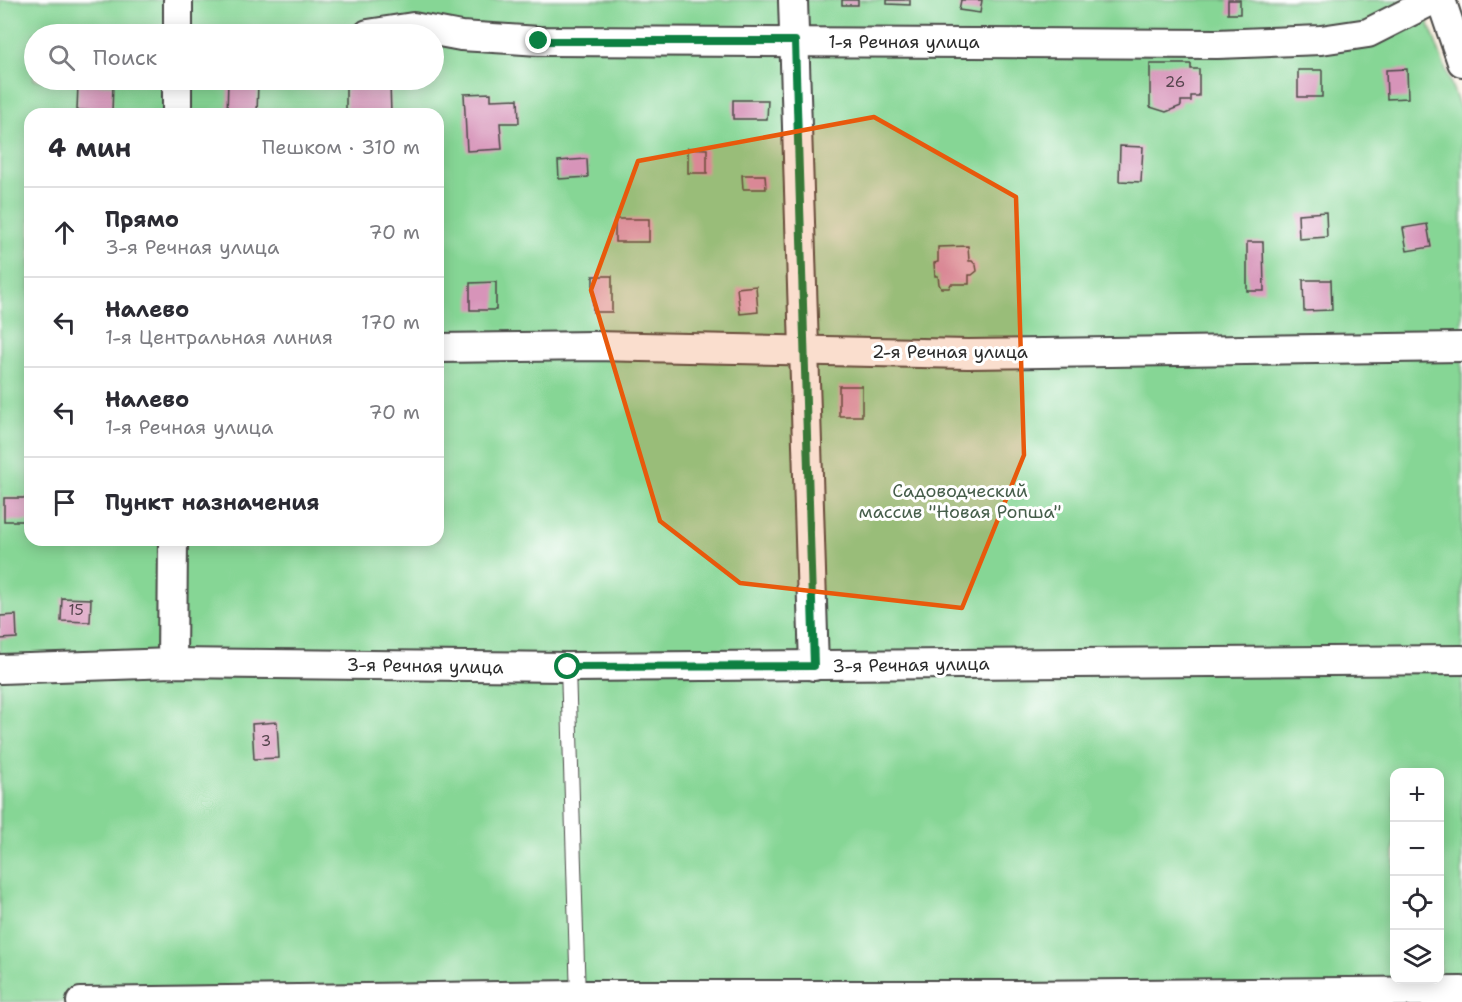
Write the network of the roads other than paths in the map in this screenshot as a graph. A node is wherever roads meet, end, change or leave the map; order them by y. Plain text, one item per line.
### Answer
1 (178, 0) edge
2 (793, 0) edge
3 (1432, 0) edge
4 (1441, 0) edge
5 (178, 24) edge
6 (444, 33) edge
7 (795, 41) junction
8 (1462, 62) edge
9 (177, 90) edge
10 (177, 108) edge
11 (1462, 347) edge
12 (444, 348) edge
13 (804, 350) junction
14 (173, 546) edge
15 (1462, 660) edge
16 (172, 663) junction
17 (814, 666) junction
18 (568, 667) junction
19 (0, 669) edge
20 (1462, 991) edge
21 (578, 999) edge
22 (81, 1002) edge

1 - 5 street
2 - 7 street
3 - 7 street, 1-я Речная улица
4 - 8 street
6 - 7 street, 1-я Речная улица
7 - 13 street
9 - 10 street
11 - 13 street, 2-я Речная улица
12 - 13 street, 2-я Речная улица
13 - 17 street
14 - 16 street
15 - 17 street, 3-я Речная улица
16 - 18 street, 3-я Речная улица
16 - 19 street, 3-я Речная улица
17 - 18 street, 3-я Речная улица
18 - 21 lane
20 - 21 street
21 - 22 street

